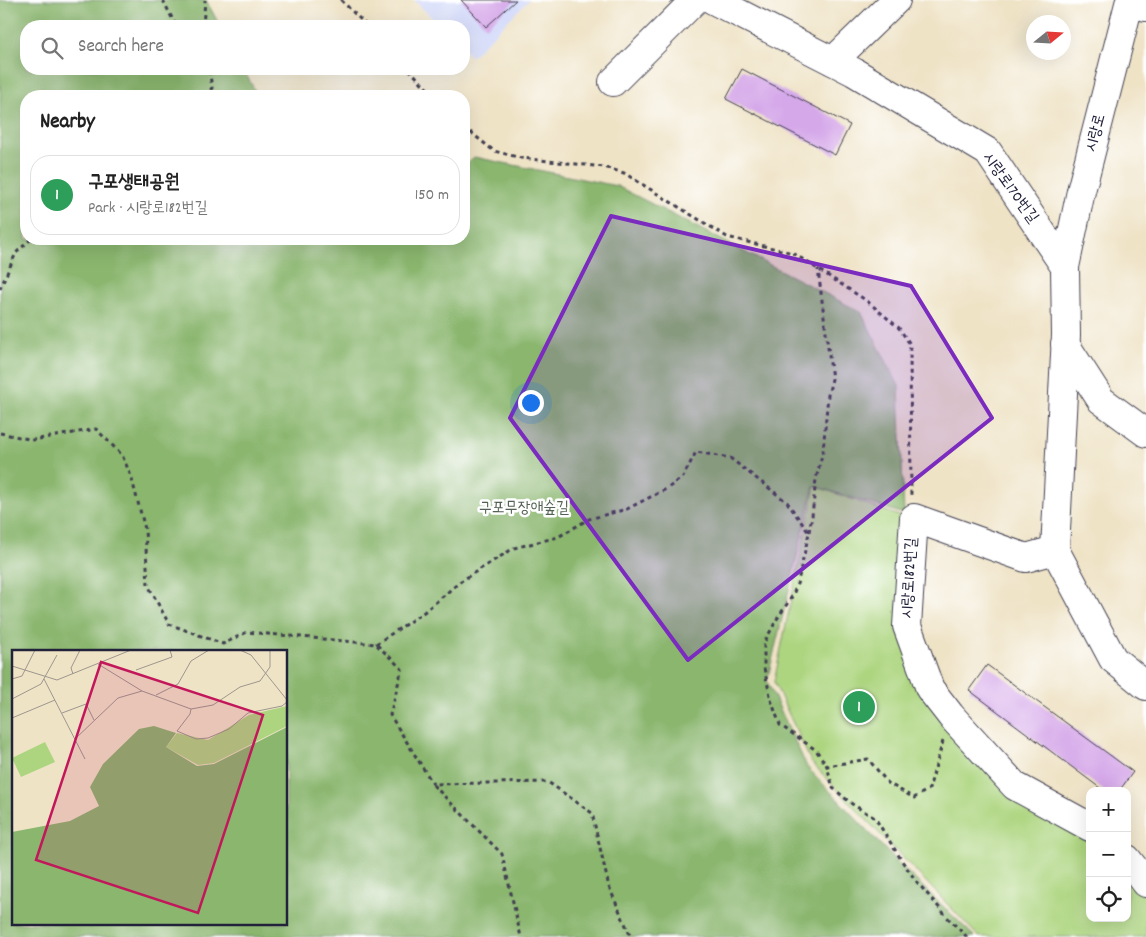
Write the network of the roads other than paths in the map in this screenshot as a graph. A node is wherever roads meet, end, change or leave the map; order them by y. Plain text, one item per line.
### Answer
1 (695, 0) edge
2 (713, 0) edge
3 (896, 0) edge
4 (1130, 0) edge
5 (1140, 0) edge
6 (1146, 7) edge
7 (832, 61) junction
8 (613, 82) dead end
9 (1065, 267) junction
10 (1066, 344) junction
11 (1146, 433) edge
12 (1055, 550) junction
13 (1146, 686) edge
14 (1086, 825) edge
15 (1131, 864) edge
16 (1146, 883) edge

1 - 8 street
2 - 7 street, 시랑로170번길
3 - 7 street
4 - 9 street, 시랑로
5 - 6 street
7 - 9 street, 시랑로170번길
9 - 10 street
10 - 11 street
10 - 12 street
12 - 13 street
12 - 14 street, 시랑로182번길
15 - 16 street

